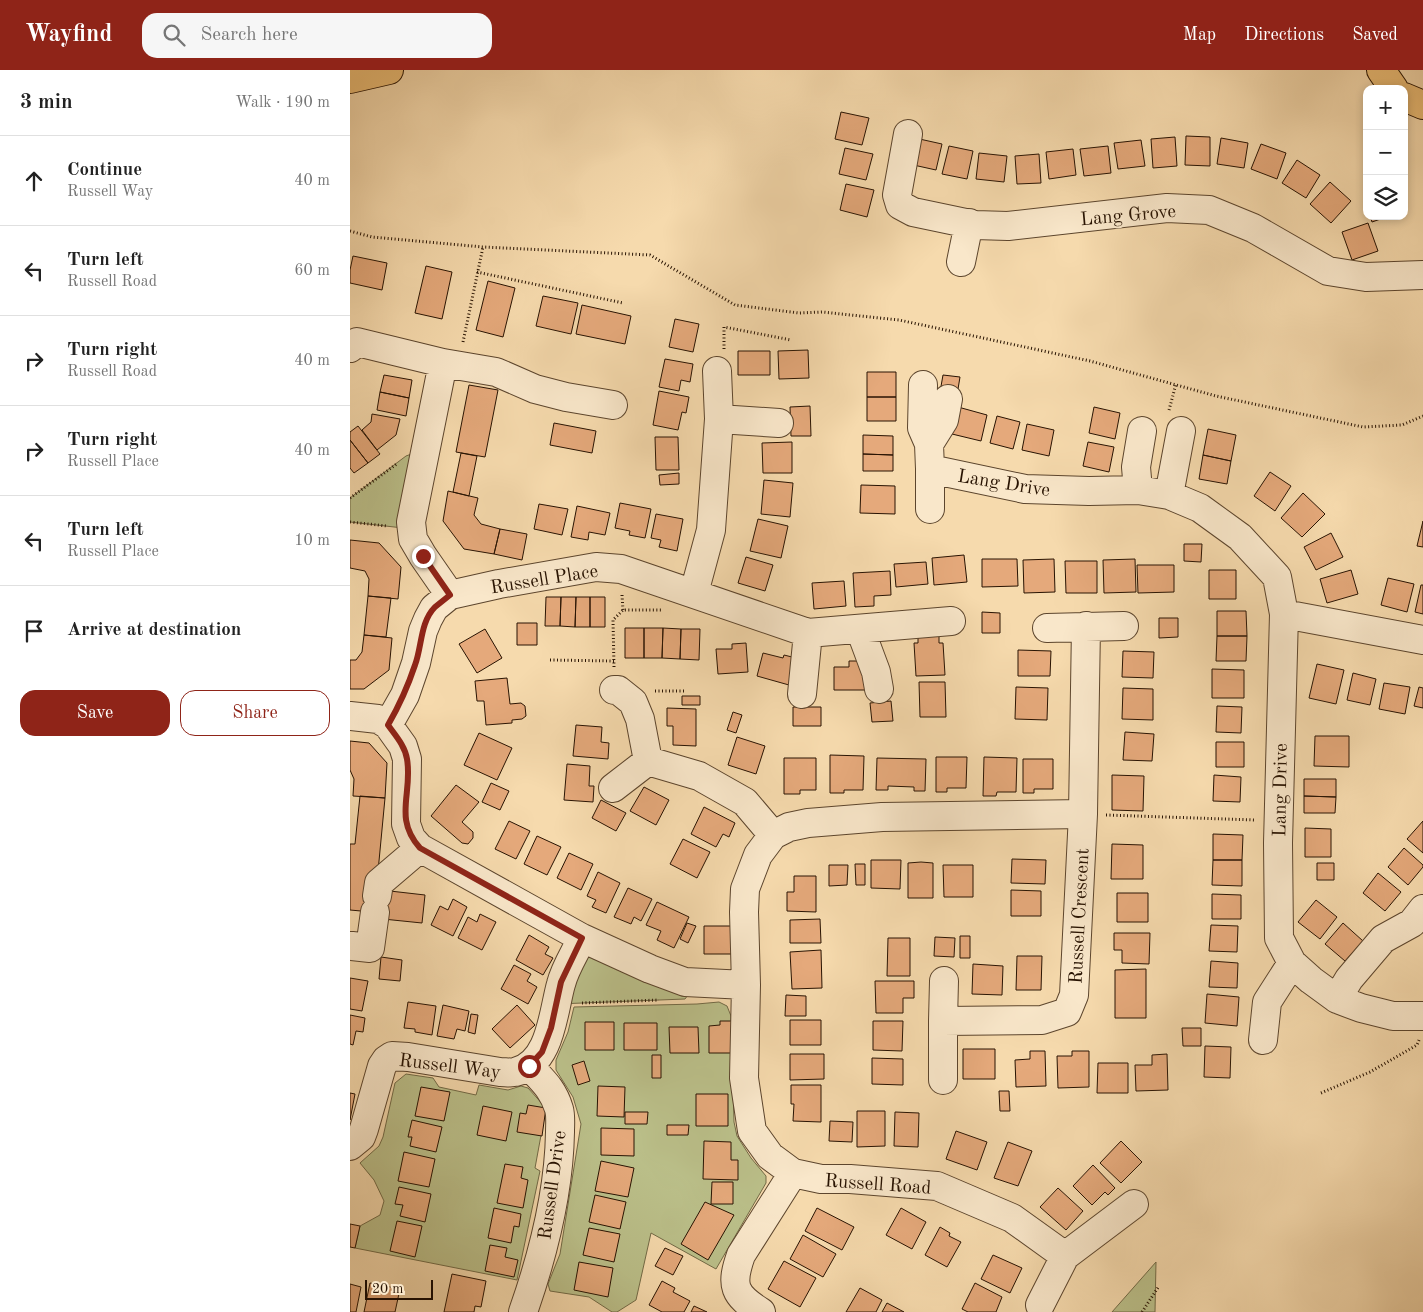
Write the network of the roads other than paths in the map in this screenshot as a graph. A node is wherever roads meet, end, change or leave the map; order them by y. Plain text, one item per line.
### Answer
1 (389, 70) edge
2 (1381, 70) edge
3 (350, 79) edge
4 (1391, 85) edge
5 (1408, 99) edge
6 (1423, 105) edge
7 (908, 134) dead end
8 (968, 223) junction
9 (962, 262) dead end
10 (1423, 275) edge
11 (350, 348) edge
12 (451, 364) junction
13 (717, 371) road end
14 (922, 385) dead end
15 (948, 398) dead end
16 (613, 405) dead end
17 (719, 419) junction
18 (779, 423) dead end
19 (1142, 431) dead end
20 (1181, 431) dead end
21 (930, 457) junction
22 (1138, 490) junction
23 (1169, 495) junction
24 (930, 509) dead end
25 (694, 593) junction
26 (450, 595) junction
27 (1284, 614) junction
28 (951, 621) dead end
29 (1086, 626) junction
30 (1124, 626) dead end
31 (1047, 628) dead end
32 (860, 629) junction
33 (808, 633) junction
34 (1423, 640) edge
35 (879, 689) dead end
36 (614, 690) road end
37 (802, 694) dead end
38 (350, 716) edge
39 (388, 725) junction
40 (648, 761) junction
41 (613, 788) dead end
42 (1083, 814) junction
43 (773, 835) junction
44 (420, 848) junction
45 (1423, 909) edge
46 (582, 938) junction
47 (352, 946) dead end
48 (1292, 963) junction
49 (944, 981) dead end
50 (746, 985) junction
51 (1337, 998) junction
52 (943, 1021) junction
53 (1422, 1026) edge
54 (1264, 1040) dead end
55 (529, 1066) junction
56 (943, 1080) dead end
57 (350, 1146) edge
58 (793, 1173) junction
59 (1134, 1204) dead end
60 (1064, 1256) junction
61 (1040, 1305) dead end
62 (523, 1312) edge
63 (762, 1312) edge

1 - 3 main road
2 - 4 main road
5 - 6 main road
7 - 8 street, Lang Grove
8 - 9 street
8 - 10 street, Lang Grove
11 - 12 street
12 - 16 street
12 - 26 street
13 - 17 street
14 - 21 street
15 - 21 street
17 - 18 street
17 - 25 street
19 - 22 street
20 - 23 street
21 - 22 street, Lang Drive
21 - 24 street, Lang Drive
22 - 23 street, Lang Drive
23 - 27 street, Lang Drive
25 - 26 street, Russell Place
25 - 33 street, Russell Place
26 - 39 street
27 - 34 street
27 - 48 street, Lang Drive
28 - 32 street, Russell Place
29 - 30 street
29 - 31 street
29 - 42 street, Russell Crescent
32 - 33 street, Russell Place
32 - 35 street
33 - 37 street
36 - 40 street
38 - 39 street
39 - 44 street
40 - 41 street
40 - 43 street
42 - 43 street
42 - 52 street, Russell Crescent
43 - 50 street, Russell Road
44 - 46 street
44 - 47 street
45 - 51 street
46 - 50 street
46 - 55 street, Russell Way
48 - 51 street, Lang Drive
48 - 54 street
49 - 52 street
50 - 58 street, Russell Road
51 - 53 street, Lang Drive
52 - 56 street
55 - 57 street, Russell Way
55 - 62 street, Russell Drive
58 - 60 street, Russell Road
58 - 63 street
59 - 60 street
60 - 61 street

